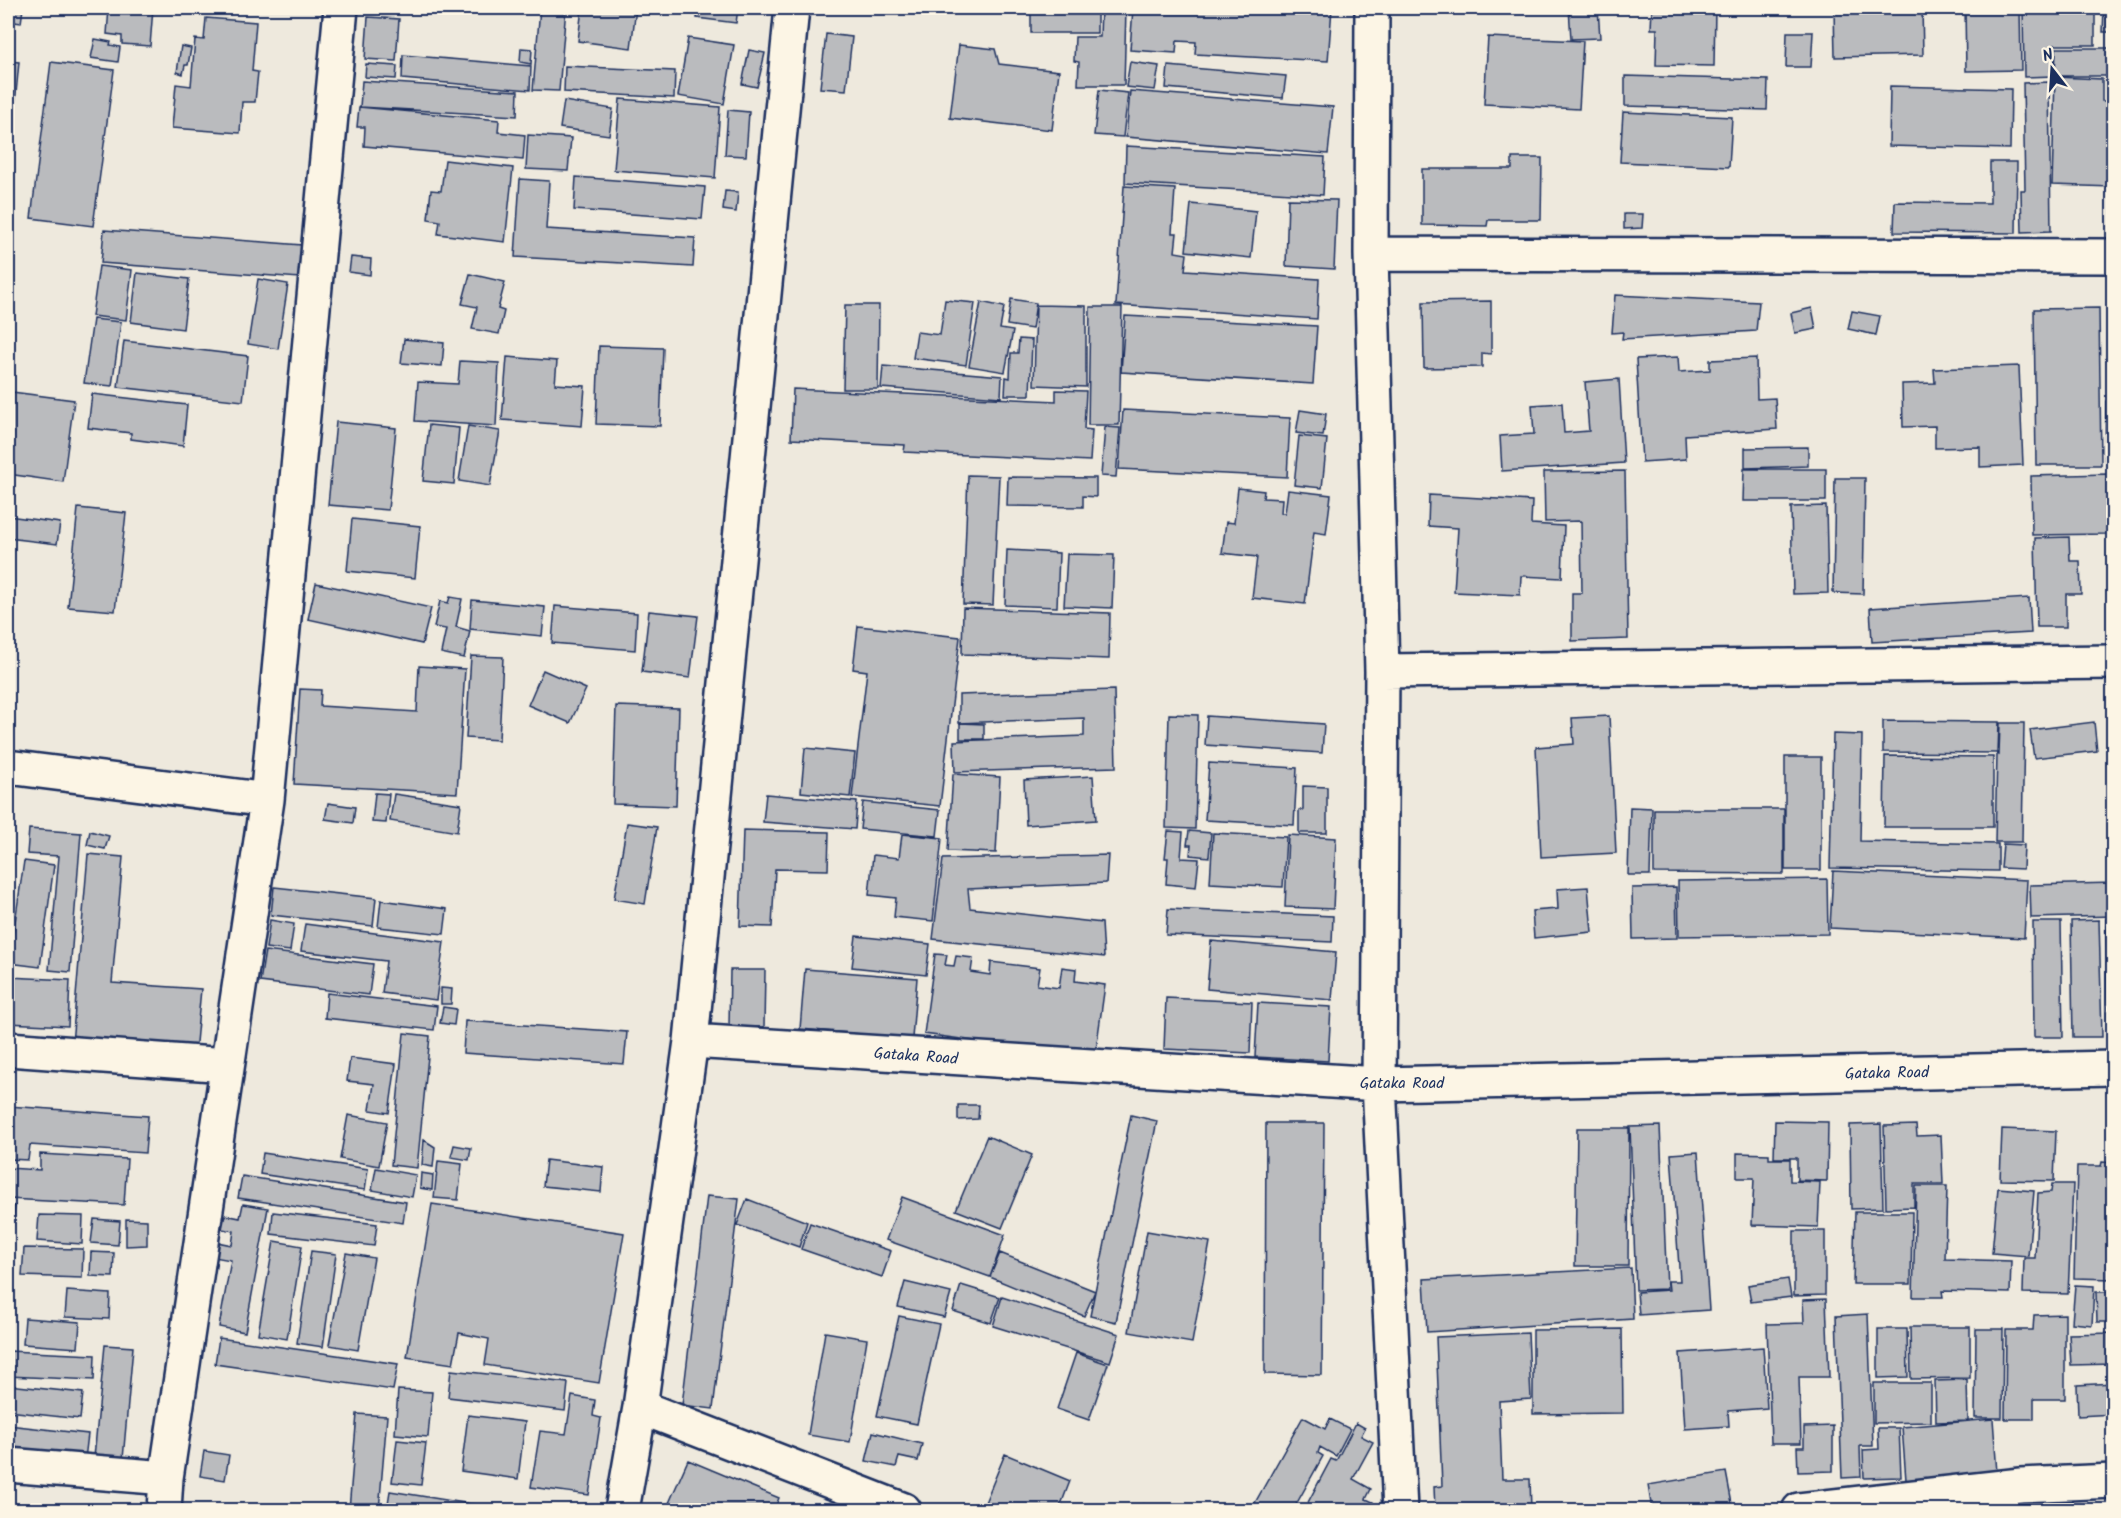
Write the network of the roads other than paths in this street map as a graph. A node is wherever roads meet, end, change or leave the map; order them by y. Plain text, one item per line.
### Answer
1 (342, 8) edge
2 (792, 8) edge
3 (1372, 8) edge
4 (1371, 254) junction
5 (2114, 256) edge
6 (2114, 662) edge
7 (1382, 670) junction
8 (8, 767) edge
9 (267, 800) junction
10 (691, 1041) junction
11 (8, 1049) edge
12 (227, 1065) junction
13 (2114, 1068) edge
14 (1379, 1084) junction
15 (640, 1407) junction
16 (8, 1466) edge
17 (166, 1478) junction
18 (2114, 1481) edge
19 (164, 1510) edge
20 (621, 1510) edge
21 (904, 1510) edge
22 (1400, 1510) edge
23 (1799, 1510) edge

1 - 9 street
2 - 10 street
3 - 4 street
4 - 5 street
4 - 7 street
6 - 7 street
7 - 14 street
8 - 9 street
9 - 12 street
10 - 14 street, Gataka Road
10 - 15 street
11 - 12 street
12 - 17 street
13 - 14 street, Gataka Road
14 - 22 street
15 - 20 street
15 - 21 street
16 - 17 street
17 - 19 street
18 - 23 street

